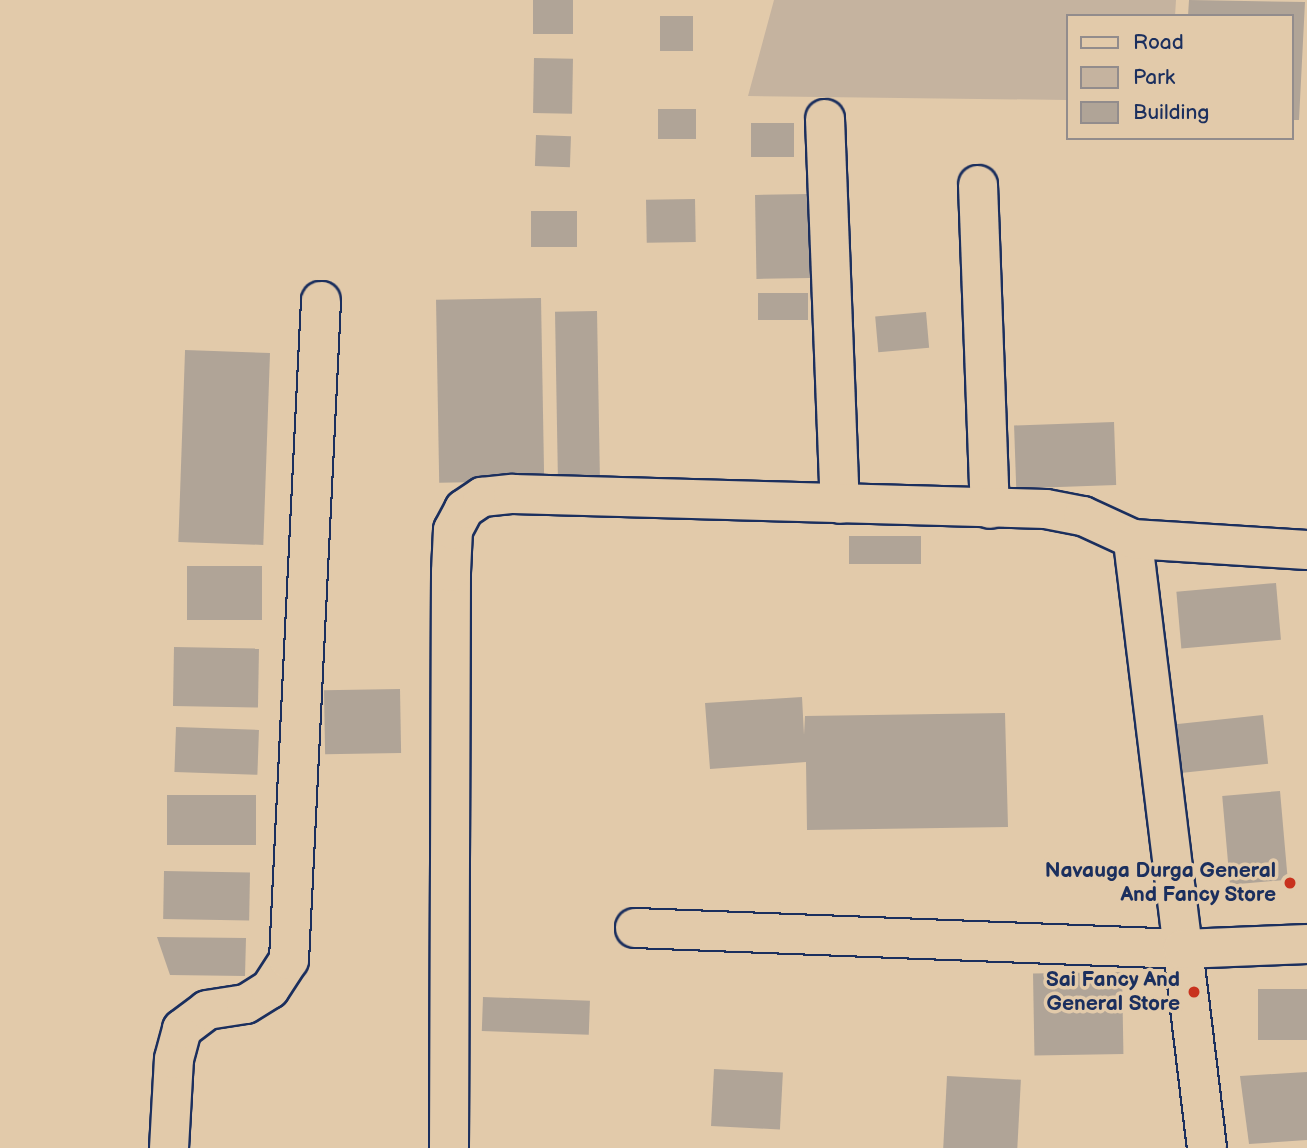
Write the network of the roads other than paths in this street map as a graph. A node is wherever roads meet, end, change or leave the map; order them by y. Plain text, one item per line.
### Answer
1 (825, 119) dead end
2 (978, 185) dead end
3 (321, 301) dead end
4 (840, 504) junction
5 (990, 509) junction
6 (1133, 539) junction
7 (1307, 550) edge
8 (635, 928) dead end
9 (1307, 944) edge
10 (1184, 949) junction
11 (169, 1148) edge
12 (449, 1148) edge
13 (1207, 1148) edge

1 - 4 street
2 - 5 street
3 - 11 street
4 - 5 street
4 - 12 street
5 - 6 street
6 - 7 street
6 - 10 street
8 - 10 street
9 - 10 street
10 - 13 street

